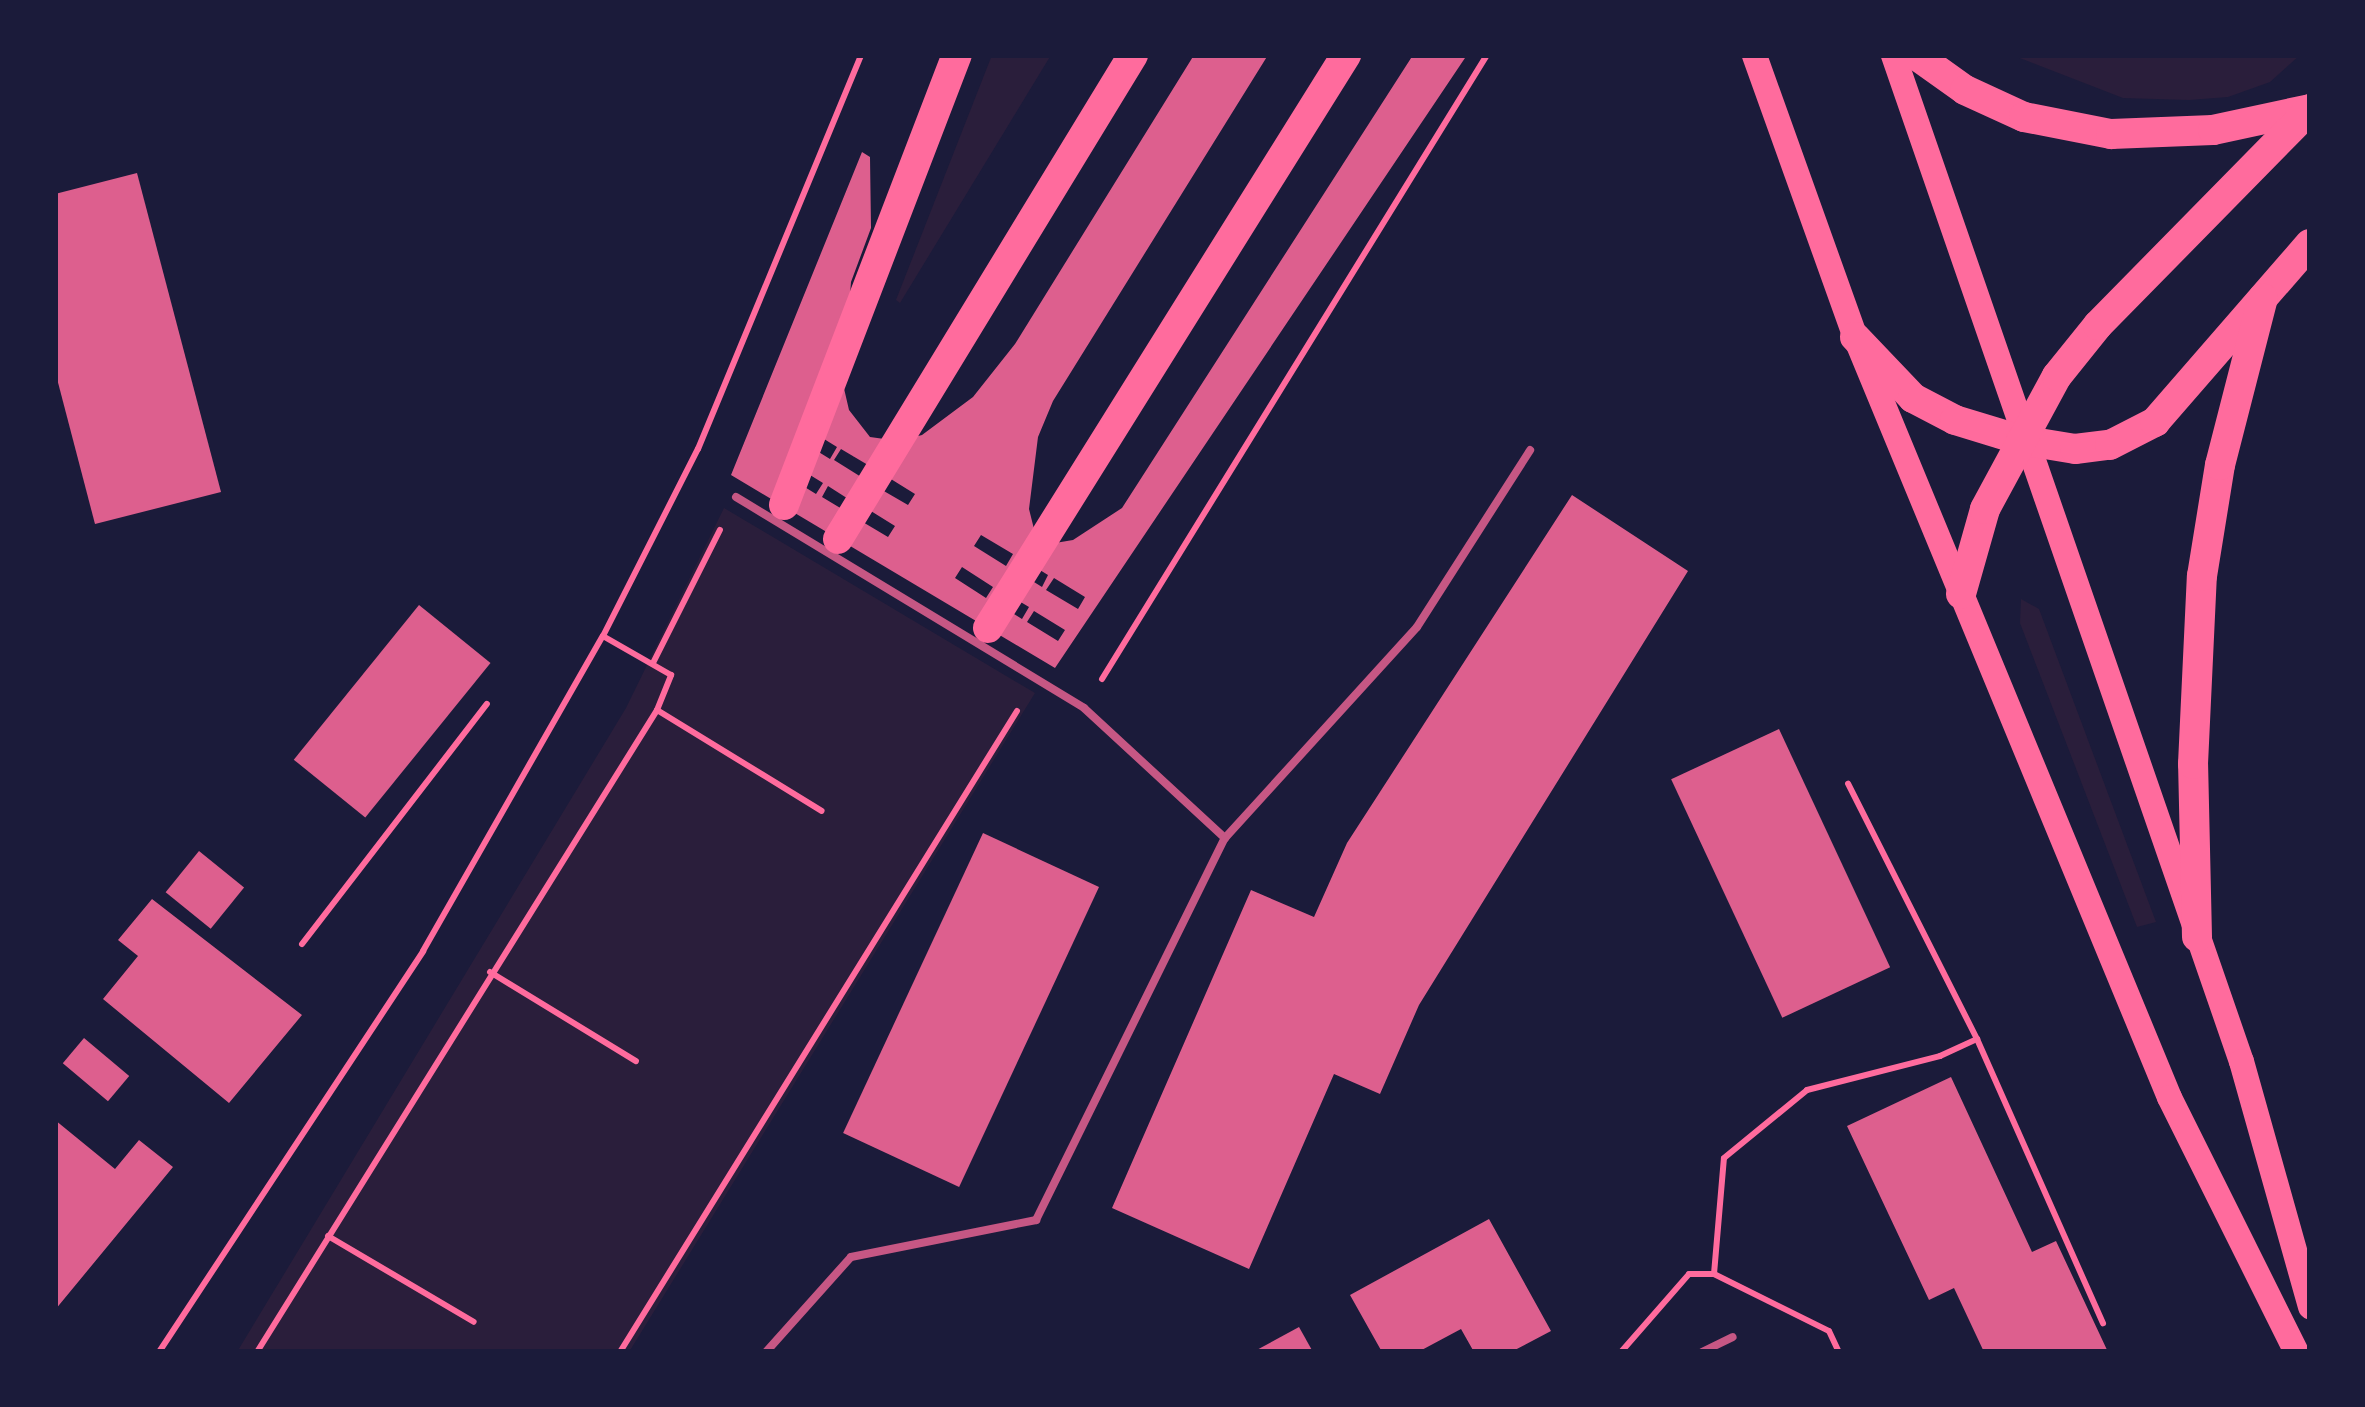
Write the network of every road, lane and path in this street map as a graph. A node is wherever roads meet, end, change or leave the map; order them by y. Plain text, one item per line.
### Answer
1 (861, 55) edge
2 (957, 55) edge
3 (1133, 55) edge
4 (1346, 55) edge
5 (1487, 55) edge
6 (1754, 55) edge
7 (1893, 55) edge
8 (1916, 55) edge
9 (2310, 109) edge
10 (2310, 244) edge
11 (2263, 298) junction
12 (1855, 337) junction
13 (2021, 440) junction
14 (1530, 450) dead end
15 (736, 497) joint
16 (784, 505) dead end
17 (838, 539) dead end
18 (1962, 594) junction
19 (988, 628) dead end
20 (602, 636) junction
21 (652, 664) junction
22 (1028, 694) dead end
23 (487, 704) dead end
24 (1084, 708) junction
25 (657, 710) junction
26 (1848, 784) dead end
27 (822, 811) dead end
28 (1225, 838) junction
29 (2197, 937) junction
30 (302, 944) dead end
31 (490, 972) junction
32 (1976, 1039) junction
33 (636, 1061) dead end
34 (328, 1236) junction
35 (1714, 1274) junction
36 (2310, 1306) edge
37 (474, 1322) dead end
38 (2103, 1323) dead end
39 (1732, 1337) dead end
40 (159, 1352) edge
41 (257, 1352) edge
42 (620, 1352) edge
43 (766, 1352) edge
44 (1621, 1352) edge
45 (1702, 1352) edge
46 (1840, 1352) edge
47 (2296, 1352) edge

1 - 20 path
2 - 16 highway
3 - 17 highway
4 - 19 highway
5 - 24 path
6 - 12 main road
7 - 13 main road
8 - 9 highway
9 - 13 highway
10 - 11 highway
11 - 13 highway
11 - 29 highway
12 - 13 highway
12 - 18 main road
13 - 18 highway
13 - 29 main road
14 - 28 lane
15 - 21 path
15 - 24 lane
18 - 47 main road
20 - 21 path
20 - 40 path
21 - 25 path
22 - 42 path
23 - 30 path
24 - 28 lane
25 - 27 path
25 - 31 path
26 - 32 path
28 - 43 lane
29 - 36 main road
31 - 33 path
31 - 34 path
32 - 35 path
32 - 38 path
34 - 37 path
34 - 41 path
35 - 44 path
35 - 46 path
39 - 45 lane

